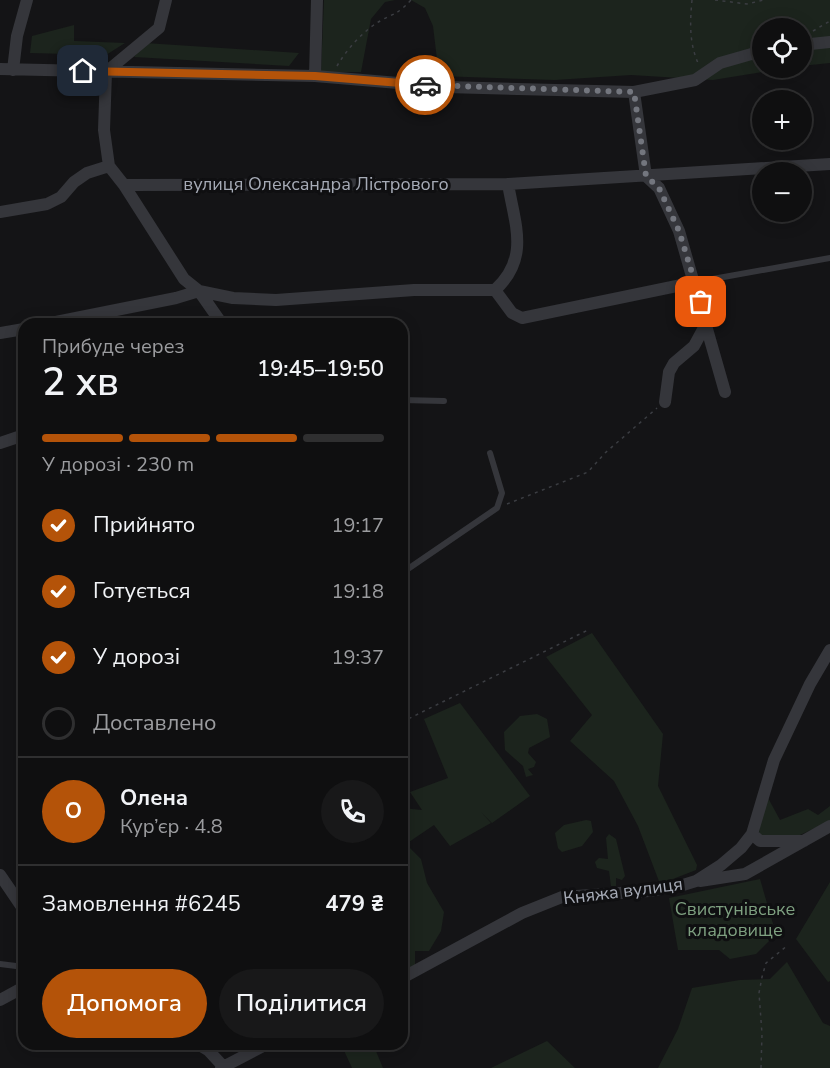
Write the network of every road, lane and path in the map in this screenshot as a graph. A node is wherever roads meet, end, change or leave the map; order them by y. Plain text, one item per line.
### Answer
1 (27, 0) edge
2 (166, 0) edge
3 (317, 0) edge
4 (411, 0) edge
5 (692, 0) edge
6 (715, 0) edge
7 (764, 0) edge
8 (830, 21) edge
9 (812, 34) edge
10 (812, 40) edge
11 (830, 42) edge
12 (752, 54) edge
13 (6, 69) edge
14 (106, 72) junction
15 (704, 75) junction
16 (315, 76) junction
17 (330, 77) junction
18 (634, 92) junction
19 (830, 164) edge
20 (109, 166) junction
21 (646, 176) junction
22 (508, 184) junction
23 (124, 185) junction
24 (0, 212) edge
25 (830, 258) edge
26 (696, 282) junction
27 (495, 290) junction
28 (199, 291) junction
29 (76, 318) edge
30 (218, 318) edge
31 (707, 322) junction
32 (18, 329) edge
33 (0, 333) edge
34 (725, 392) dead end
35 (408, 400) edge
36 (444, 401) dead end
37 (665, 402) joint
38 (18, 437) edge
39 (0, 443) edge
40 (490, 453) dead end
41 (497, 508) junction
42 (408, 569) edge
43 (591, 629) dead end
44 (830, 650) edge
45 (408, 719) edge
46 (830, 826) edge
47 (756, 837) junction
48 (805, 841) junction
49 (762, 866) junction
50 (0, 875) edge
51 (696, 881) junction
52 (18, 901) edge
53 (788, 945) dead end
54 (0, 963) edge
55 (18, 966) edge
56 (408, 975) edge
57 (18, 990) edge
58 (0, 1000) edge
59 (208, 1050) edge
60 (255, 1050) edge
61 (222, 1067) edge
62 (761, 1068) edge

1 - 13 street
2 - 14 street
3 - 16 street
4 - 17 path
5 - 15 path
6 - 7 path
8 - 9 path
10 - 11 street
12 - 15 street
13 - 14 street
14 - 16 street
14 - 20 street
15 - 18 street
16 - 17 street
17 - 18 street
18 - 21 street
19 - 21 street, вулиця Олександра Лістрового
20 - 23 street
20 - 24 street
21 - 22 street, вулиця Олександра Лістрового
21 - 26 street
22 - 23 street, вулиця Олександра Лістрового
22 - 27 street
23 - 28 street
25 - 26 lane
26 - 27 street
26 - 31 street
27 - 28 street
28 - 29 street
28 - 30 street
31 - 34 street
31 - 37 street
32 - 33 street
35 - 36 lane
37 - 41 path
38 - 39 street
40 - 41 lane
41 - 42 lane
43 - 45 path
44 - 47 street, Княжа вулиця
46 - 48 street
47 - 48 street
47 - 49 street
47 - 51 street, Княжа вулиця
48 - 49 street
49 - 51 street
50 - 52 street
51 - 56 street, Княжа вулиця
53 - 62 path
54 - 55 lane
57 - 58 street
59 - 61 street
60 - 61 street

